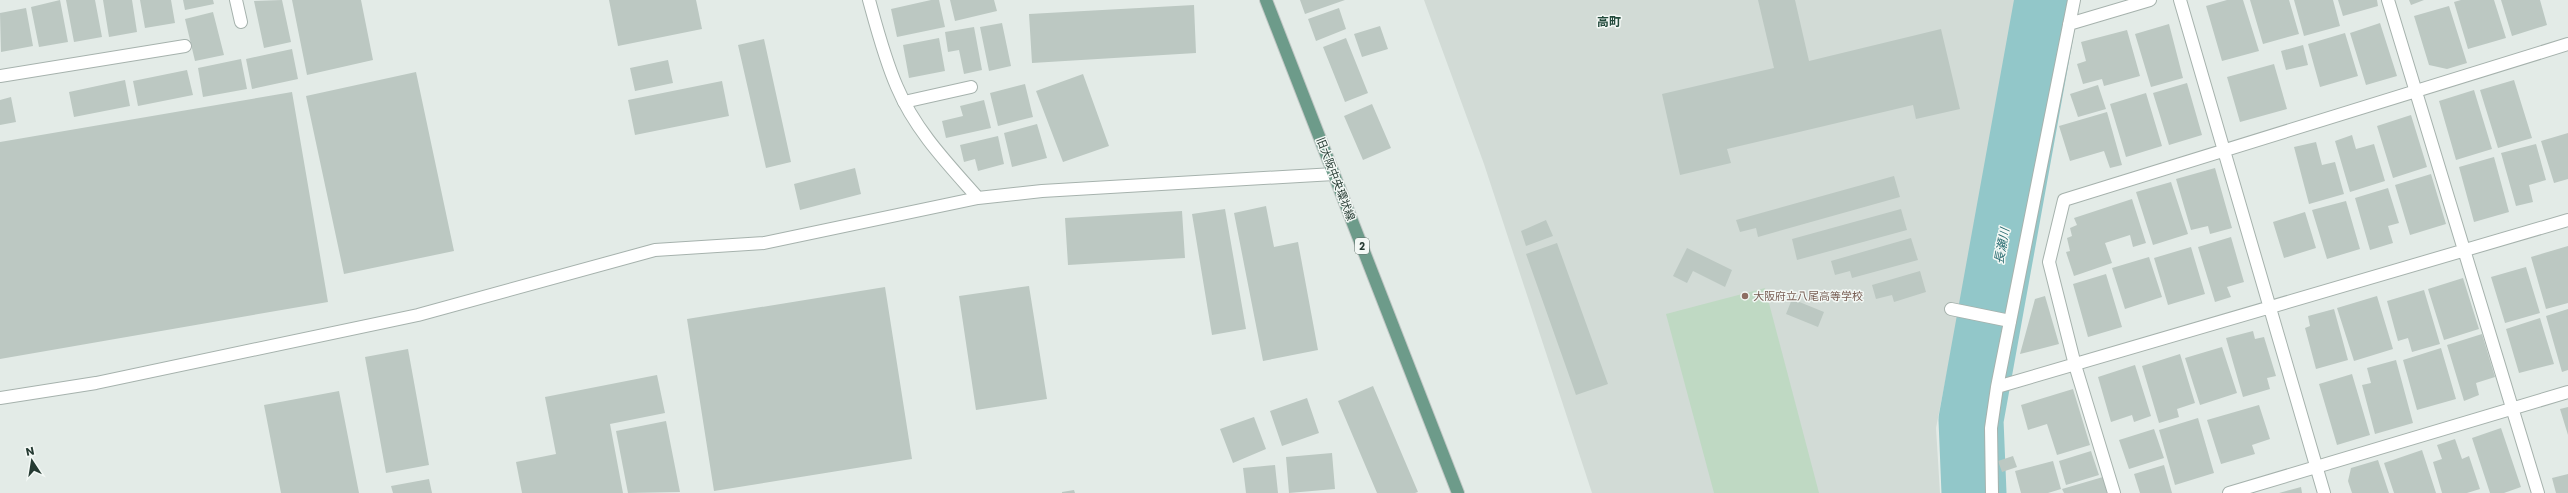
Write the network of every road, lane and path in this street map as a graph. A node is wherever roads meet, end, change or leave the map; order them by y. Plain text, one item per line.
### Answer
1 (236, 0) edge
2 (869, 0) edge
3 (1266, 0) edge
4 (2074, 0) edge
5 (2150, 0) edge
6 (2180, 0) edge
7 (2388, 0) edge
8 (241, 22) dead end
9 (2069, 24) junction
10 (2568, 44) edge
11 (185, 46) dead end
12 (0, 76) edge
13 (971, 87) dead end
14 (2417, 90) junction
15 (904, 102) junction
16 (2224, 151) junction
17 (1334, 174) junction
18 (978, 198) junction
19 (2568, 220) edge
20 (2465, 250) junction
21 (2269, 306) junction
22 (1951, 309) dead end
23 (2008, 321) junction
24 (2075, 365) junction
25 (1997, 387) junction
26 (2568, 392) edge
27 (0, 398) edge
28 (2512, 409) junction
29 (2317, 467) junction
30 (1458, 493) edge
31 (1992, 493) edge
32 (2114, 493) edge
33 (2229, 493) edge
34 (2324, 493) edge
35 (2538, 493) edge

1 - 8 street
2 - 15 street
3 - 17 main road, 旧大阪中央環状線 / 2
4 - 9 street
5 - 9 street
6 - 16 street
7 - 14 street
9 - 23 street
10 - 14 street
11 - 12 street
13 - 15 street
14 - 16 street
14 - 20 street
15 - 18 street
16 - 21 street
16 - 24 street
17 - 18 street
17 - 30 main road, 旧大阪中央環状線 / 2
18 - 27 street
19 - 20 street
20 - 21 street
20 - 28 street
21 - 24 street
21 - 29 street
22 - 23 street
23 - 25 street
24 - 25 street
24 - 32 street
25 - 31 street
26 - 28 street
28 - 29 street
28 - 35 street
29 - 33 street
29 - 34 street

